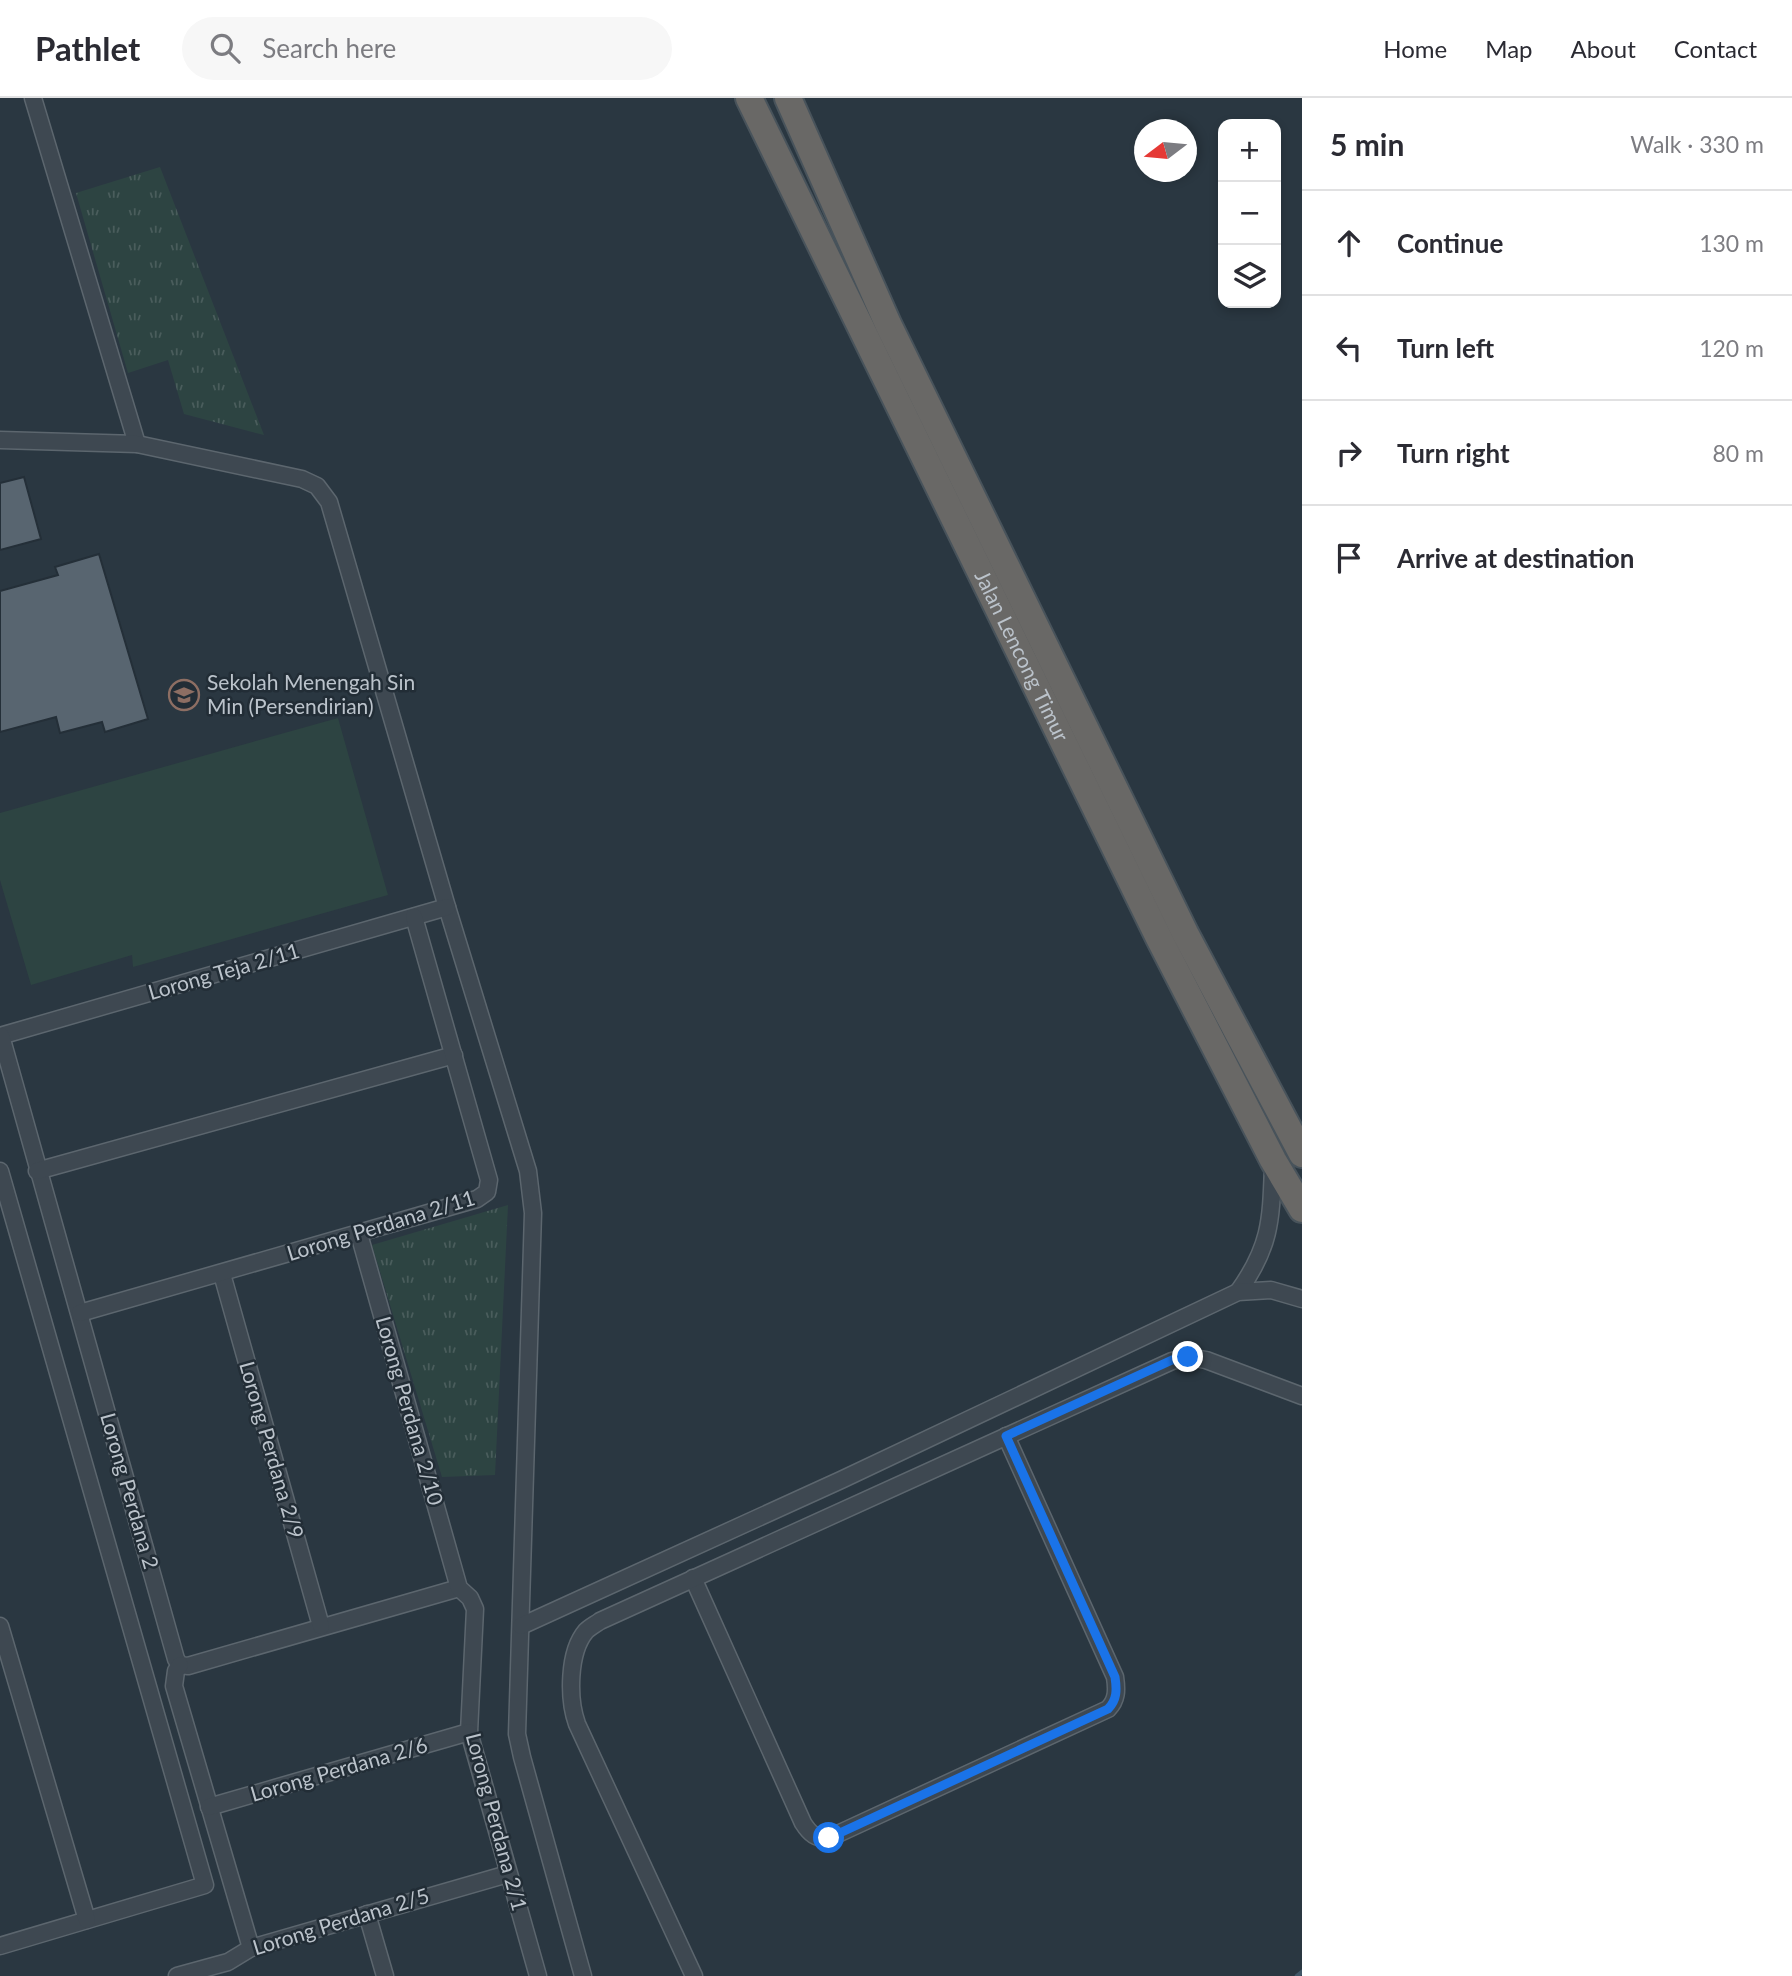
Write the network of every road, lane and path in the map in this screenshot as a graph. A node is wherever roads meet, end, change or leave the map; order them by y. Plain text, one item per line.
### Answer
1 (33, 98) edge
2 (749, 98) edge
3 (788, 98) edge
4 (0, 440) edge
5 (136, 444) junction
6 (447, 907) junction
7 (414, 917) junction
8 (1, 1036) edge
9 (454, 1055) junction
10 (1302, 1154) edge
11 (1273, 1160) junction
12 (0, 1171) edge
13 (37, 1171) junction
14 (1302, 1209) edge
15 (359, 1234) junction
16 (222, 1274) junction
17 (1238, 1292) junction
18 (1302, 1299) edge
19 (80, 1313) junction
20 (1302, 1396) edge
21 (1006, 1436) junction
22 (841, 1479) junction
23 (853, 1506) junction
24 (693, 1578) junction
25 (459, 1588) junction
26 (0, 1626) edge
27 (321, 1626) junction
28 (521, 1626) junction
29 (180, 1665) junction
30 (469, 1732) junction
31 (209, 1807) junction
32 (508, 1874) junction
33 (367, 1914) junction
34 (88, 1920) junction
35 (0, 1946) edge
36 (251, 1948) junction
37 (230, 1969) edge
38 (177, 1976) edge
39 (385, 1976) edge
40 (538, 1976) edge
41 (583, 1976) edge
42 (694, 1976) edge

1 - 5 street
2 - 11 highway, Jalan Lencong Timur
3 - 10 highway, Jalan Lencong Timur
4 - 5 street
5 - 6 street
6 - 7 street, Lorong Teja 2/11
6 - 28 street
7 - 8 street, Lorong Teja 2/11
7 - 9 street, Lorong Perdana 2/11
8 - 13 street, Lorong Perdana 2
9 - 13 street
9 - 15 street, Lorong Perdana 2/11
11 - 14 highway, Jalan Lencong Timur
11 - 17 street
12 - 34 street
13 - 19 street, Lorong Perdana 2
15 - 16 street, Lorong Perdana 2/11
15 - 25 street, Lorong Perdana 2/10
16 - 19 street, Lorong Perdana 2/11
16 - 27 street, Lorong Perdana 2/9
17 - 18 street
17 - 22 street
19 - 29 street, Lorong Perdana 2
20 - 21 street
21 - 23 street
21 - 24 street
22 - 23 street
22 - 28 street
23 - 24 street
24 - 42 street
25 - 27 street
25 - 30 street, Lorong Perdana 2/1
26 - 34 street
27 - 29 street
28 - 41 street
29 - 31 street
30 - 31 street, Lorong Perdana 2/6
30 - 32 street, Lorong Perdana 2/1
31 - 36 street
32 - 33 street, Lorong Perdana 2/5
32 - 40 street, Lorong Perdana 2/1
33 - 36 street, Lorong Perdana 2/5
33 - 39 street
34 - 35 street
36 - 37 street, Lorong Perdana 2/5
37 - 38 street, Lorong Perdana 2/5

